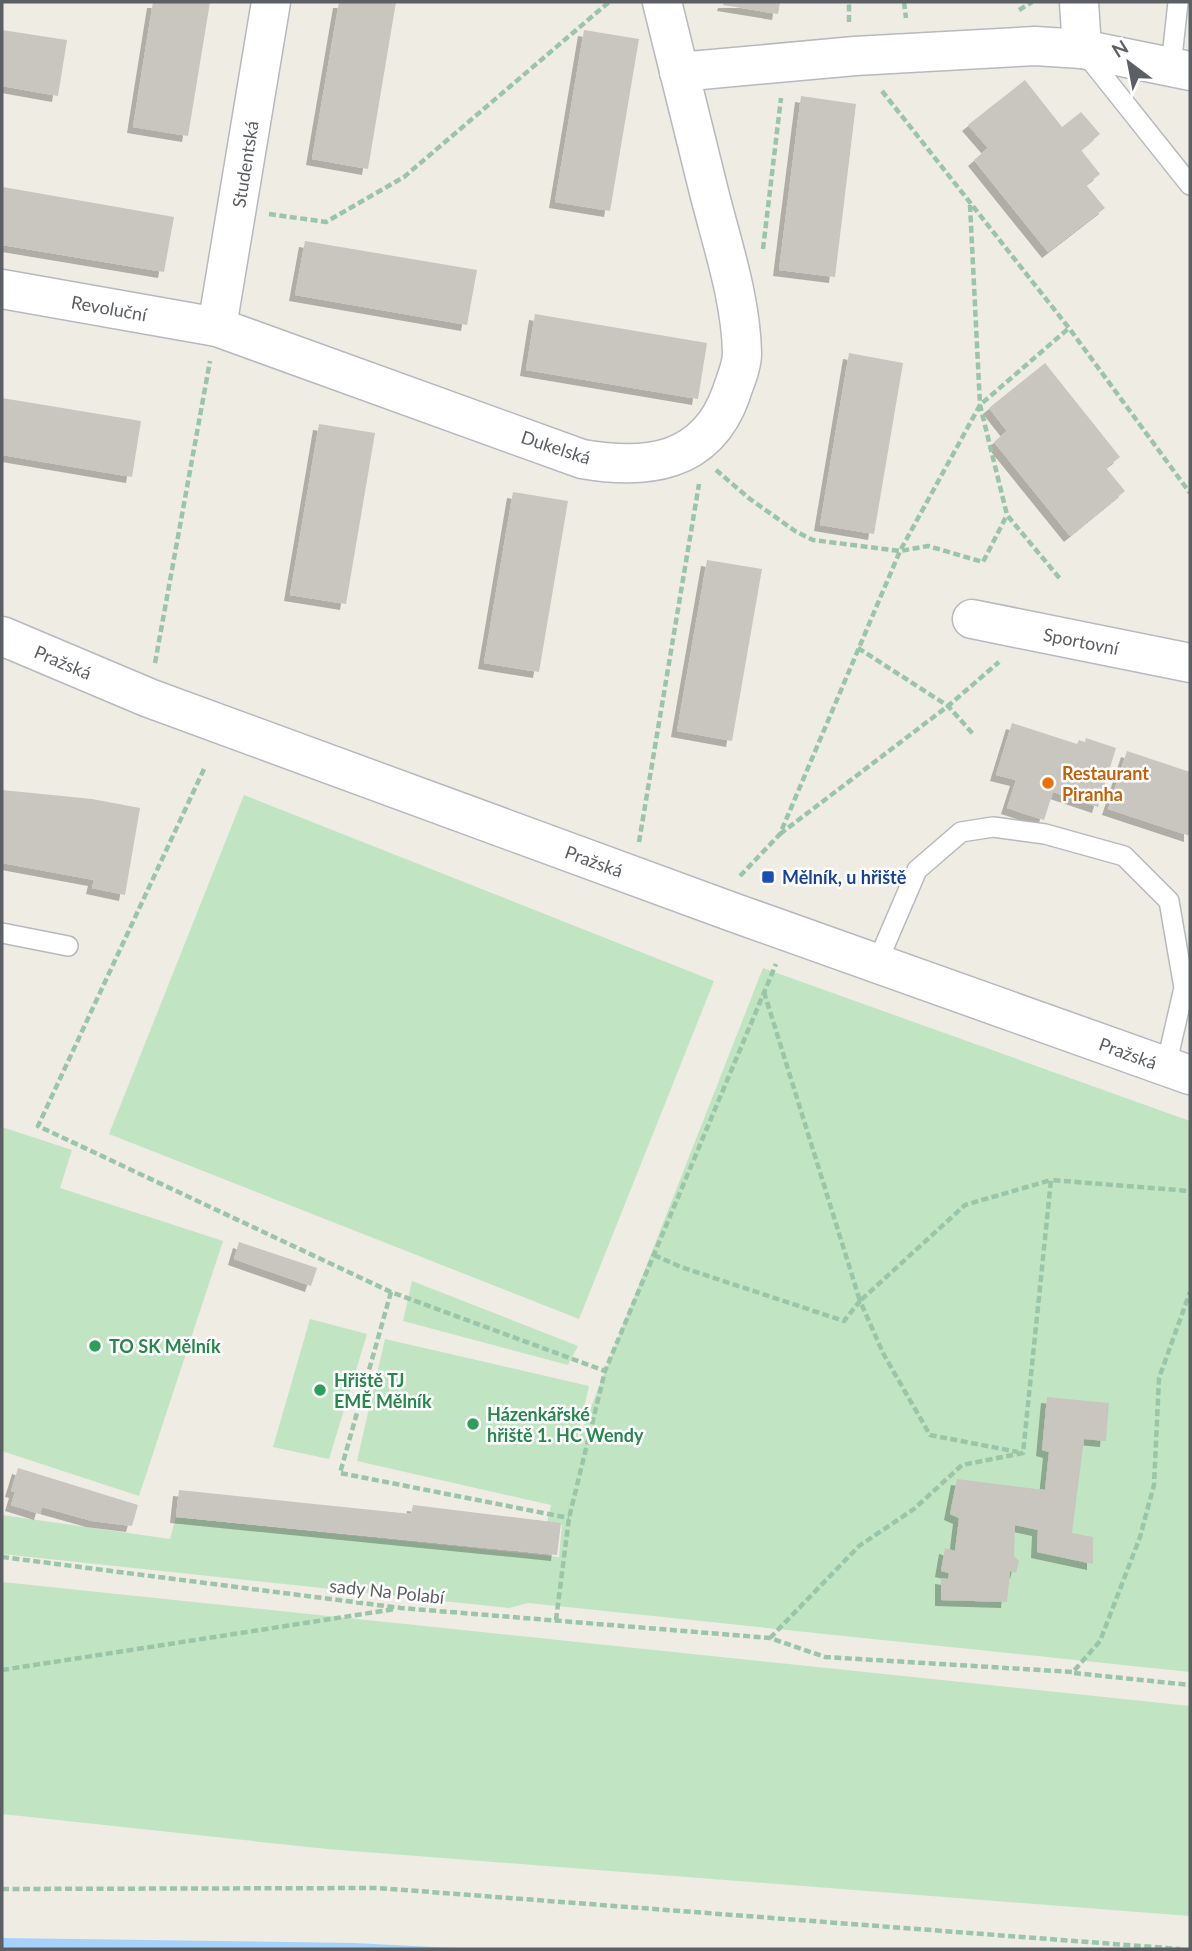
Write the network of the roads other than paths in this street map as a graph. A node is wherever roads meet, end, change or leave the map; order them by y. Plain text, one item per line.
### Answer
1 (271, 2) edge
2 (662, 2) edge
3 (1079, 2) edge
4 (1178, 2) edge
5 (1082, 49) junction
6 (1181, 69) edge
7 (679, 72) junction
8 (1190, 185) edge
9 (2, 289) edge
10 (217, 327) junction
11 (972, 619) dead end
12 (2, 636) edge
13 (1190, 663) edge
14 (2, 933) edge
15 (68, 946) dead end
16 (877, 963) junction
17 (1178, 1071) edge

1 - 10 street, Studentská
2 - 7 street, Dukelská
3 - 5 street
4 - 6 lane
5 - 6 street
5 - 7 street
5 - 8 lane
7 - 10 street, Dukelská
9 - 10 street, Revoluční
11 - 13 street, Sportovní
12 - 16 street, Pražská
14 - 15 lane
16 - 17 street, Pražská
16 - 17 lane

